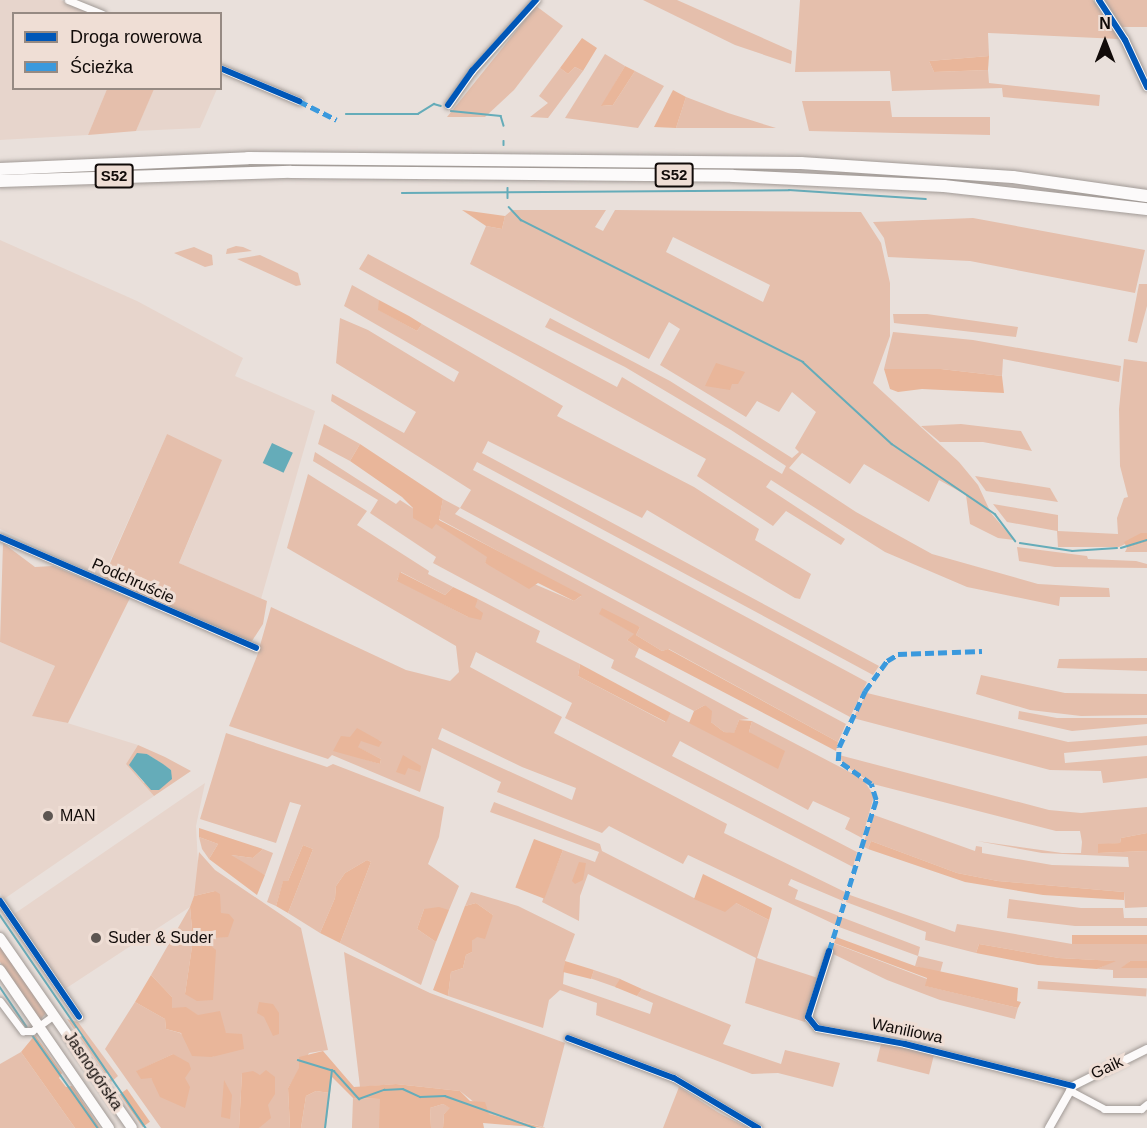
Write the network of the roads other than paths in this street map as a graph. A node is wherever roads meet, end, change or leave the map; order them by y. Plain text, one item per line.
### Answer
1 (68, 0) edge
2 (536, 0) edge
3 (1099, 0) edge
4 (97, 12) edge
5 (222, 69) edge
6 (1147, 87) edge
7 (299, 101) dead end
8 (448, 105) dead end
9 (0, 163) edge
10 (31, 166) junction
11 (0, 169) edge
12 (0, 183) edge
13 (1145, 195) edge
14 (1147, 209) edge
15 (0, 537) edge
16 (256, 648) dead end
17 (0, 901) edge
18 (0, 938) edge
19 (829, 951) dead end
20 (0, 970) edge
21 (0, 1001) edge
22 (54, 1015) junction
23 (79, 1017) dead end
24 (39, 1026) junction
25 (568, 1038) dead end
26 (1147, 1049) edge
27 (1071, 1088) junction
28 (1147, 1104) edge
29 (109, 1128) edge
30 (132, 1128) edge
31 (758, 1128) edge
32 (1049, 1128) edge

1 - 4 street
2 - 8 street
3 - 6 street
5 - 7 street
9 - 10 highway
10 - 11 highway, S52
10 - 13 highway, S52
12 - 14 highway, S52
15 - 16 street, Podchruście
17 - 23 street
18 - 22 main road, Jasnogórska
19 - 27 street, Waniliowa
20 - 24 main road, Jasnogórska
21 - 24 street
22 - 24 street
22 - 30 main road, Jasnogórska
24 - 29 main road, Jasnogórska
25 - 31 street
26 - 27 street, Gaik
27 - 28 street, Gaik
27 - 32 street

